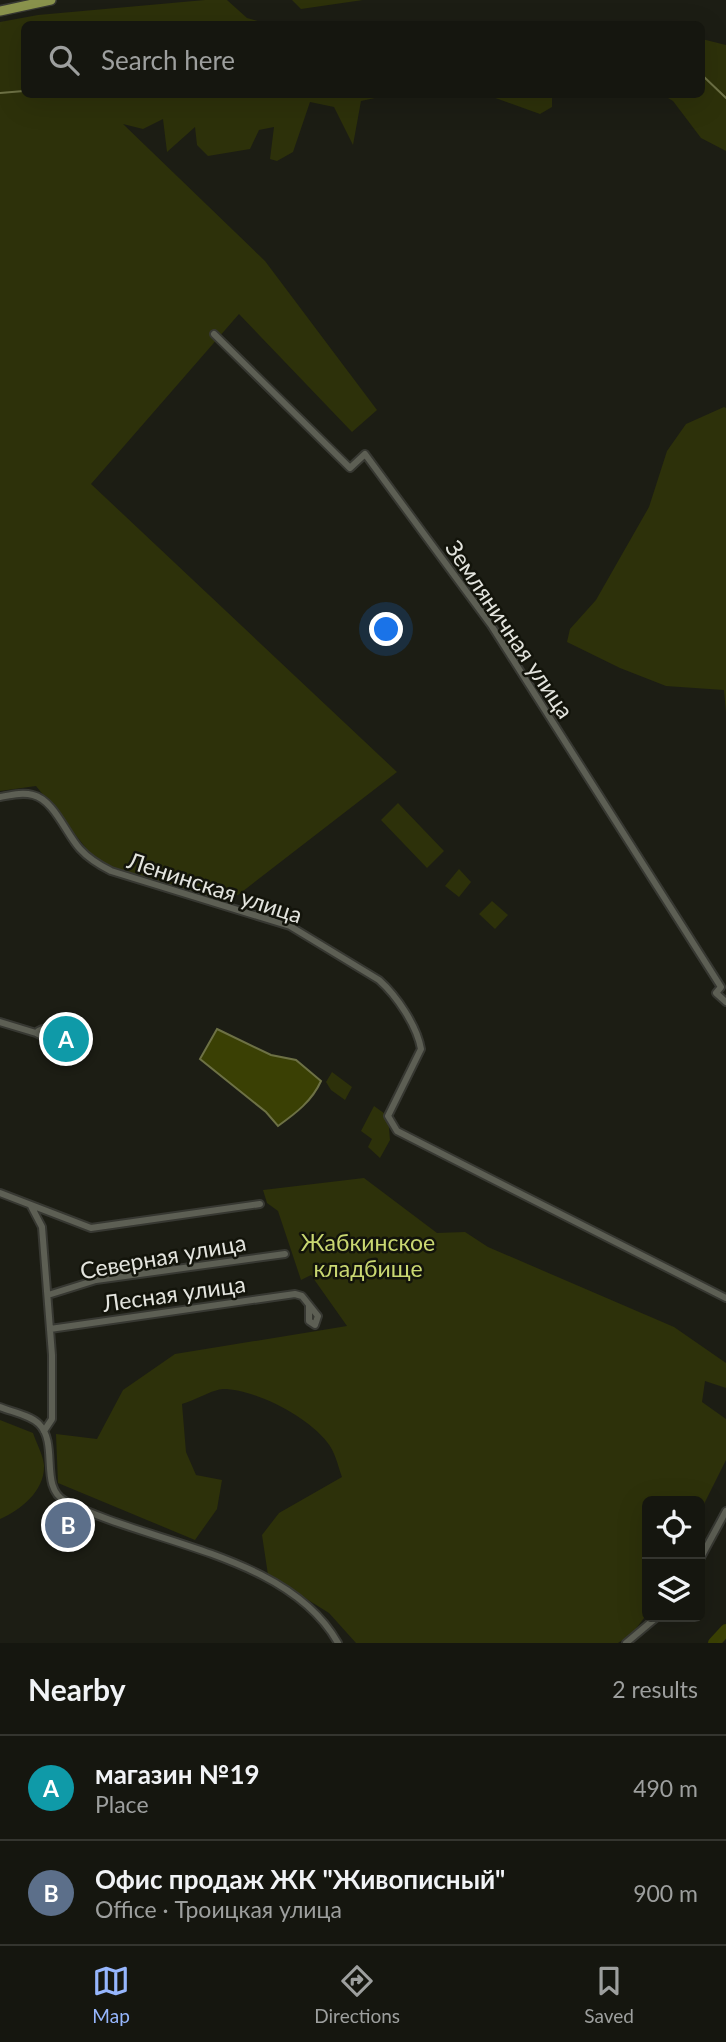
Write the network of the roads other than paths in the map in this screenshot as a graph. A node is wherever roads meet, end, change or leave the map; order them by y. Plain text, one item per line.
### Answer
1 (51, 0) edge
2 (0, 11) edge
3 (214, 334) dead end
4 (0, 797) edge
5 (726, 1002) edge
6 (0, 1022) edge
7 (36, 1032) junction
8 (0, 1193) edge
9 (260, 1204) dead end
10 (31, 1206) junction
11 (48, 1212) junction
12 (40, 1224) junction
13 (285, 1254) dead end
14 (48, 1295) junction
15 (726, 1298) edge
16 (309, 1305) dead end
17 (50, 1329) junction
18 (0, 1407) edge
19 (44, 1431) junction
20 (726, 1511) edge
21 (705, 1550) edge
22 (651, 1622) edge
23 (338, 1643) edge
24 (626, 1643) edge

1 - 2 main road
3 - 5 street, Земляничная улица
4 - 15 street, Ленинская улица
6 - 7 street
7 - 7 street
8 - 10 street
9 - 11 street
10 - 11 street
10 - 12 street
11 - 12 street
12 - 14 street
13 - 14 street, Северная улица
14 - 17 street
16 - 17 street, Лесная улица
17 - 19 street
18 - 19 street
19 - 23 street
20 - 21 street
22 - 24 street

